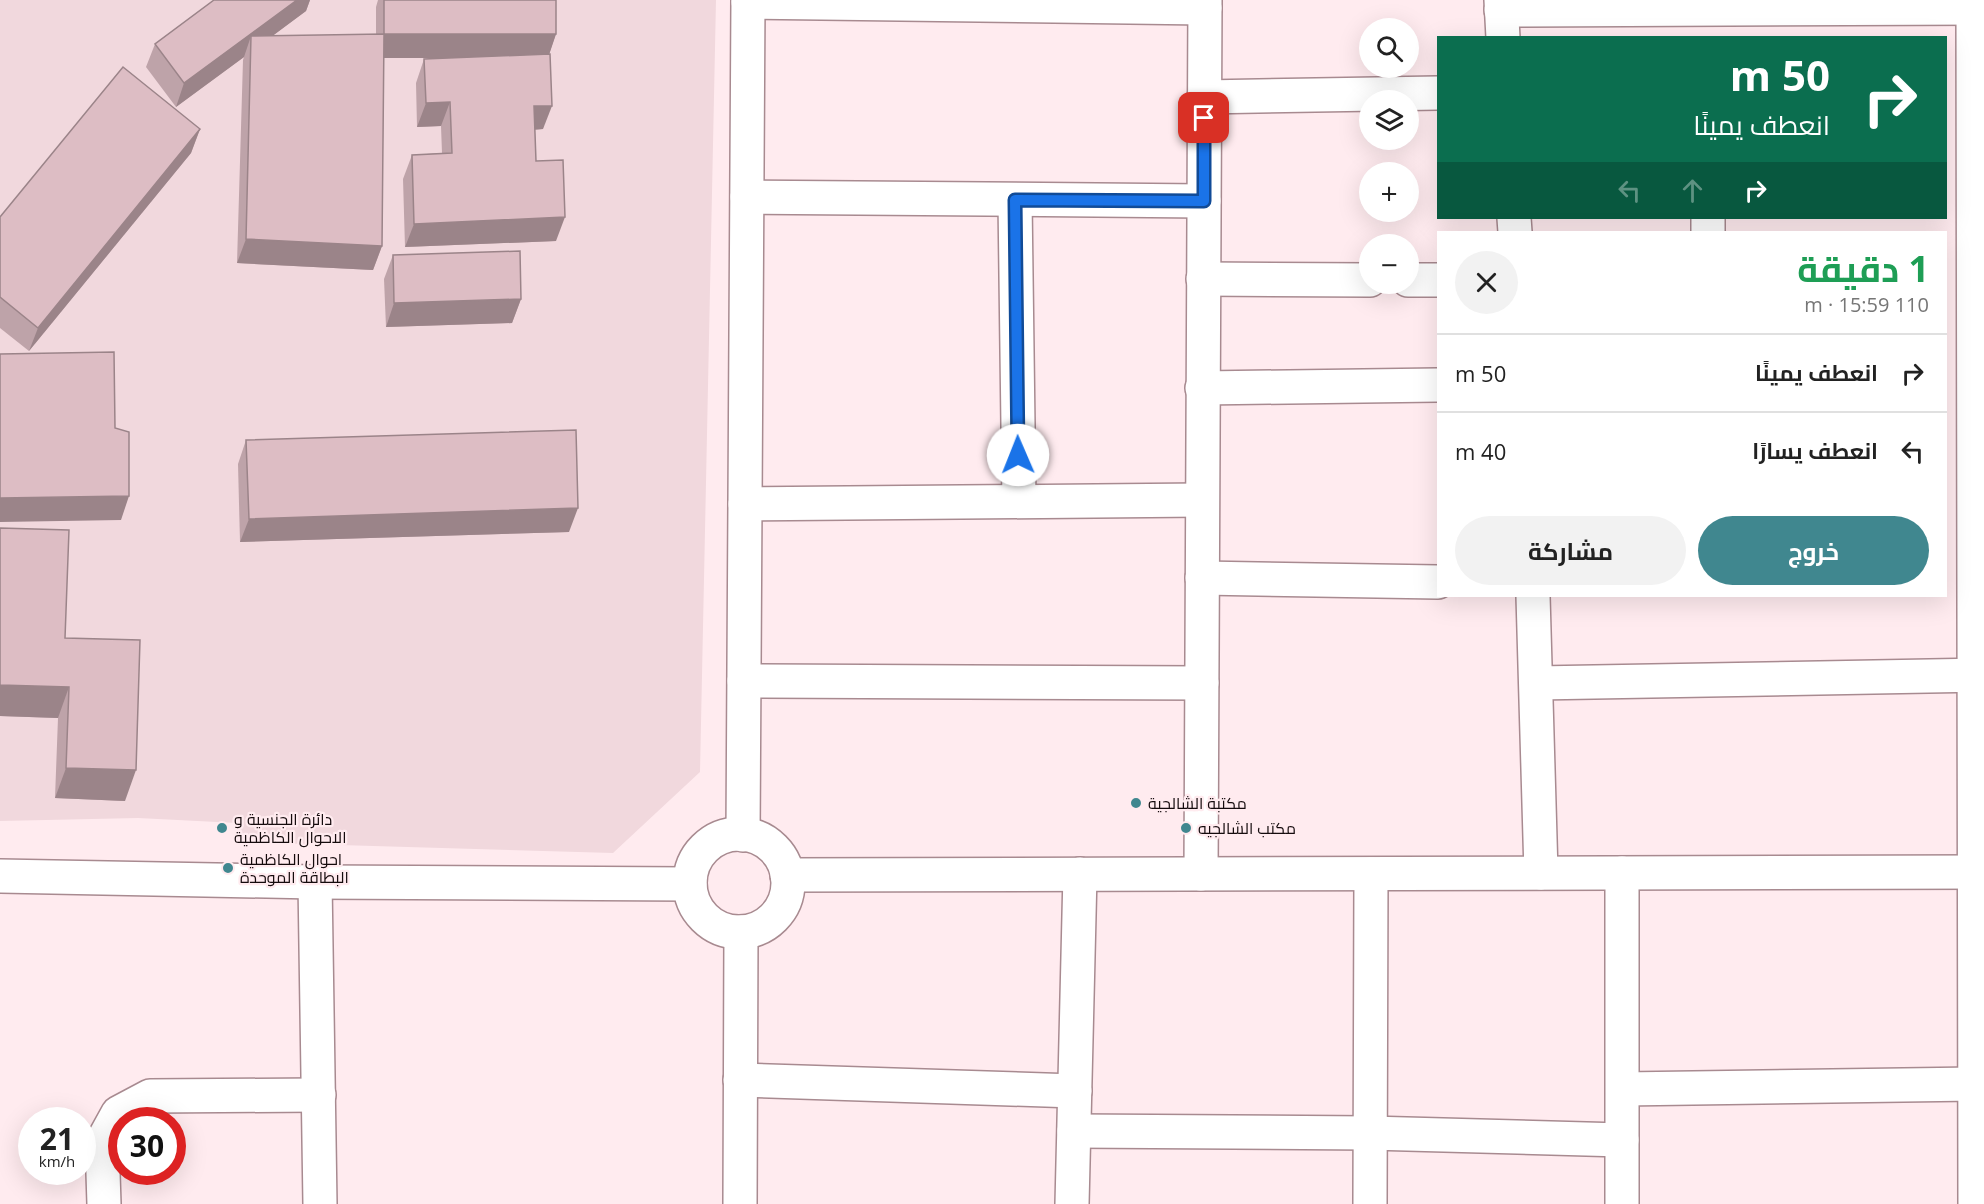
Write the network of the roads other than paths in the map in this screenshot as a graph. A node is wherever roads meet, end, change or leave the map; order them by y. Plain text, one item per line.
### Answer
1 (748, 1) edge
2 (1204, 4) edge
3 (1976, 5) edge
4 (1502, 16) edge
5 (1437, 93) edge
6 (1204, 97) junction
7 (747, 197) junction
8 (1967, 197) edge
9 (1015, 200) junction
10 (1204, 201) junction
11 (1203, 279) junction
12 (1359, 280) edge
13 (1419, 280) edge
14 (1437, 280) edge
15 (1437, 385) edge
16 (1202, 388) junction
17 (1968, 495) edge
18 (1202, 500) junction
19 (1019, 501) junction
20 (745, 504) junction
21 (1202, 578) junction
22 (1437, 582) edge
23 (1533, 597) edge
24 (1979, 675) edge
25 (744, 681) junction
26 (1202, 683) junction
27 (1537, 683) junction
28 (743, 835) junction
29 (1979, 872) edge
30 (1541, 873) junction
31 (1622, 873) junction
32 (1080, 874) junction
33 (1201, 874) junction
34 (1371, 874) junction
35 (787, 875) junction
36 (0, 876) edge
37 (315, 882) junction
38 (690, 884) junction
39 (741, 932) junction
40 (740, 1080) junction
41 (1975, 1084) junction
42 (1623, 1089) junction
43 (1075, 1091) junction
44 (319, 1095) junction
45 (1074, 1131) junction
46 (1370, 1133) junction
47 (1622, 1140) junction
48 (104, 1204) edge
49 (320, 1204) edge
50 (740, 1204) edge
51 (1072, 1204) edge
52 (1370, 1204) edge
53 (1622, 1204) edge
54 (1975, 1204) edge

1 - 2 street
1 - 7 street
2 - 6 street
3 - 4 street
3 - 8 street
5 - 6 street
6 - 10 street
7 - 9 street
7 - 20 street
8 - 17 street
9 - 10 street
9 - 19 street
10 - 11 street
11 - 12 street
11 - 16 street
13 - 14 street
15 - 16 street
16 - 18 street
17 - 24 street
18 - 19 street
18 - 21 street
19 - 20 street
20 - 25 street
21 - 22 street
21 - 26 street
23 - 27 street
24 - 27 street
24 - 29 street
25 - 26 street
25 - 28 street
26 - 33 street
27 - 30 street
28 - 35 street
28 - 38 street
29 - 31 street
29 - 41 street
30 - 31 street
30 - 34 street
31 - 42 street
32 - 33 street
32 - 35 street
32 - 43 street
33 - 34 street
34 - 46 street
35 - 39 street
36 - 37 street
37 - 38 street
37 - 44 street
38 - 39 street
39 - 40 street
40 - 43 street
40 - 50 street
41 - 42 street
41 - 54 street
42 - 47 street
43 - 45 street
44 - 48 street
44 - 49 street
45 - 46 street
45 - 51 street
46 - 47 street
46 - 52 street
47 - 53 street

